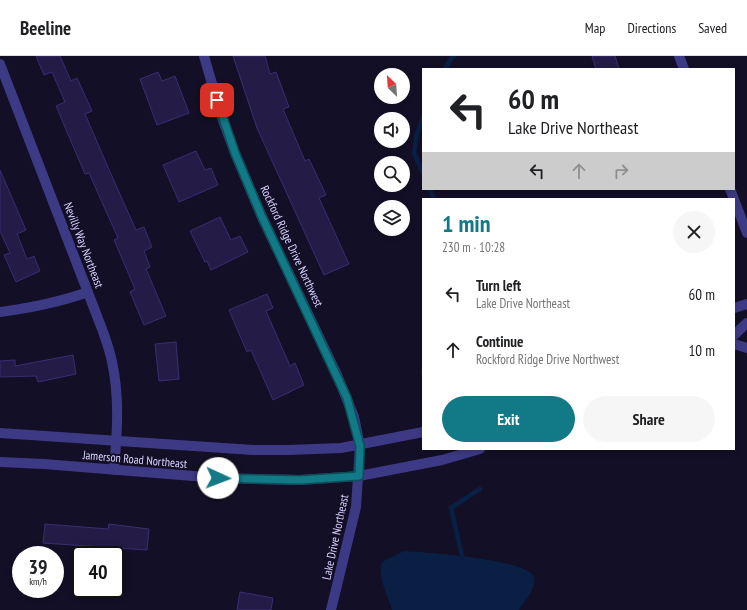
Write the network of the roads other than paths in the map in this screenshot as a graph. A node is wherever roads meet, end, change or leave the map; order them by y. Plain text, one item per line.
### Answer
1 (204, 56) edge
2 (679, 56) edge
3 (0, 64) edge
4 (684, 68) edge
5 (735, 202) edge
6 (747, 233) edge
7 (88, 292) junction
8 (747, 304) edge
9 (735, 308) edge
10 (0, 312) edge
11 (747, 323) edge
12 (735, 334) edge
13 (735, 344) edge
14 (747, 348) edge
15 (422, 432) edge
16 (0, 433) edge
17 (117, 440) junction
18 (360, 446) junction
19 (476, 450) edge
20 (0, 462) edge
21 (114, 470) junction
22 (359, 476) junction
23 (331, 610) edge

1 - 18 street, Rockford Ridge Drive Northwest
2 - 4 street
3 - 7 street, Nevilly Way Northeast
5 - 6 street
7 - 10 street
7 - 17 street, Nevilly Way Northeast
8 - 9 street
11 - 12 street
13 - 14 street
15 - 18 street, Jamerson Road Northeast
16 - 17 street, Jamerson Road Northeast
17 - 18 street, Jamerson Road Northeast
17 - 21 street, Nevilly Way Northeast
18 - 22 street, Lake Drive Northeast
19 - 22 street, Jamerson Road Northeast
20 - 21 street, Jamerson Road Northeast
21 - 22 street, Jamerson Road Northeast
22 - 23 street, Lake Drive Northeast

